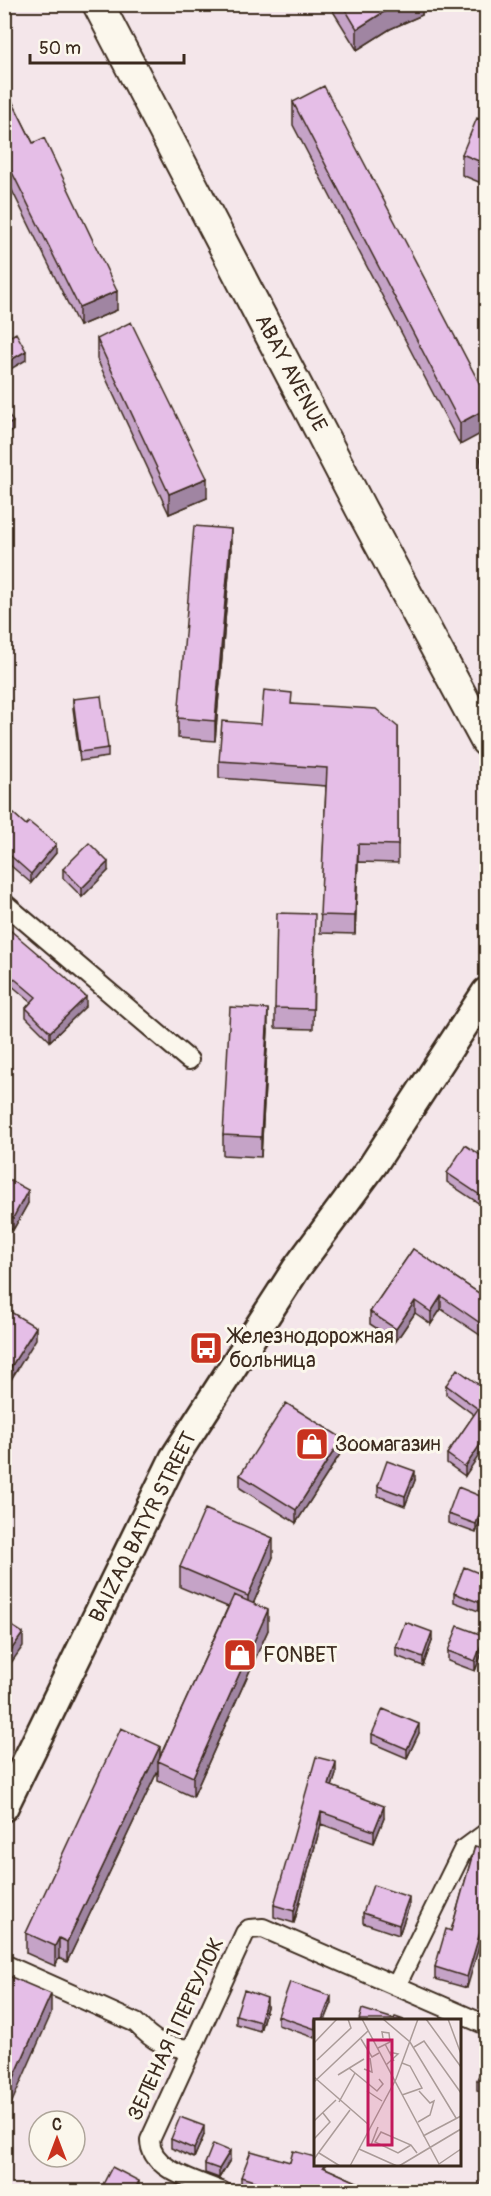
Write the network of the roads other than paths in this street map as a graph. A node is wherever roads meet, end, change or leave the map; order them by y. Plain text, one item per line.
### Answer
1 (98, 4) edge
2 (486, 741) edge
3 (4, 903) edge
4 (486, 993) edge
5 (189, 1060) dead end
6 (8, 1792) edge
7 (486, 1833) edge
8 (4, 1964) edge
9 (396, 1986) junction
10 (486, 2025) edge
11 (190, 2049) junction
12 (223, 2192) edge

1 - 2 main road, ABAY AVENUE
3 - 5 street
4 - 6 main road, BAIZAQ BATYR STREET
7 - 9 street
8 - 11 street
9 - 10 street
9 - 11 street, ЗЕЛЕНАЯ 1 ПЕРЕУЛОК
11 - 12 street, ЗЕЛЕНАЯ 1 ПЕРЕУЛОК

